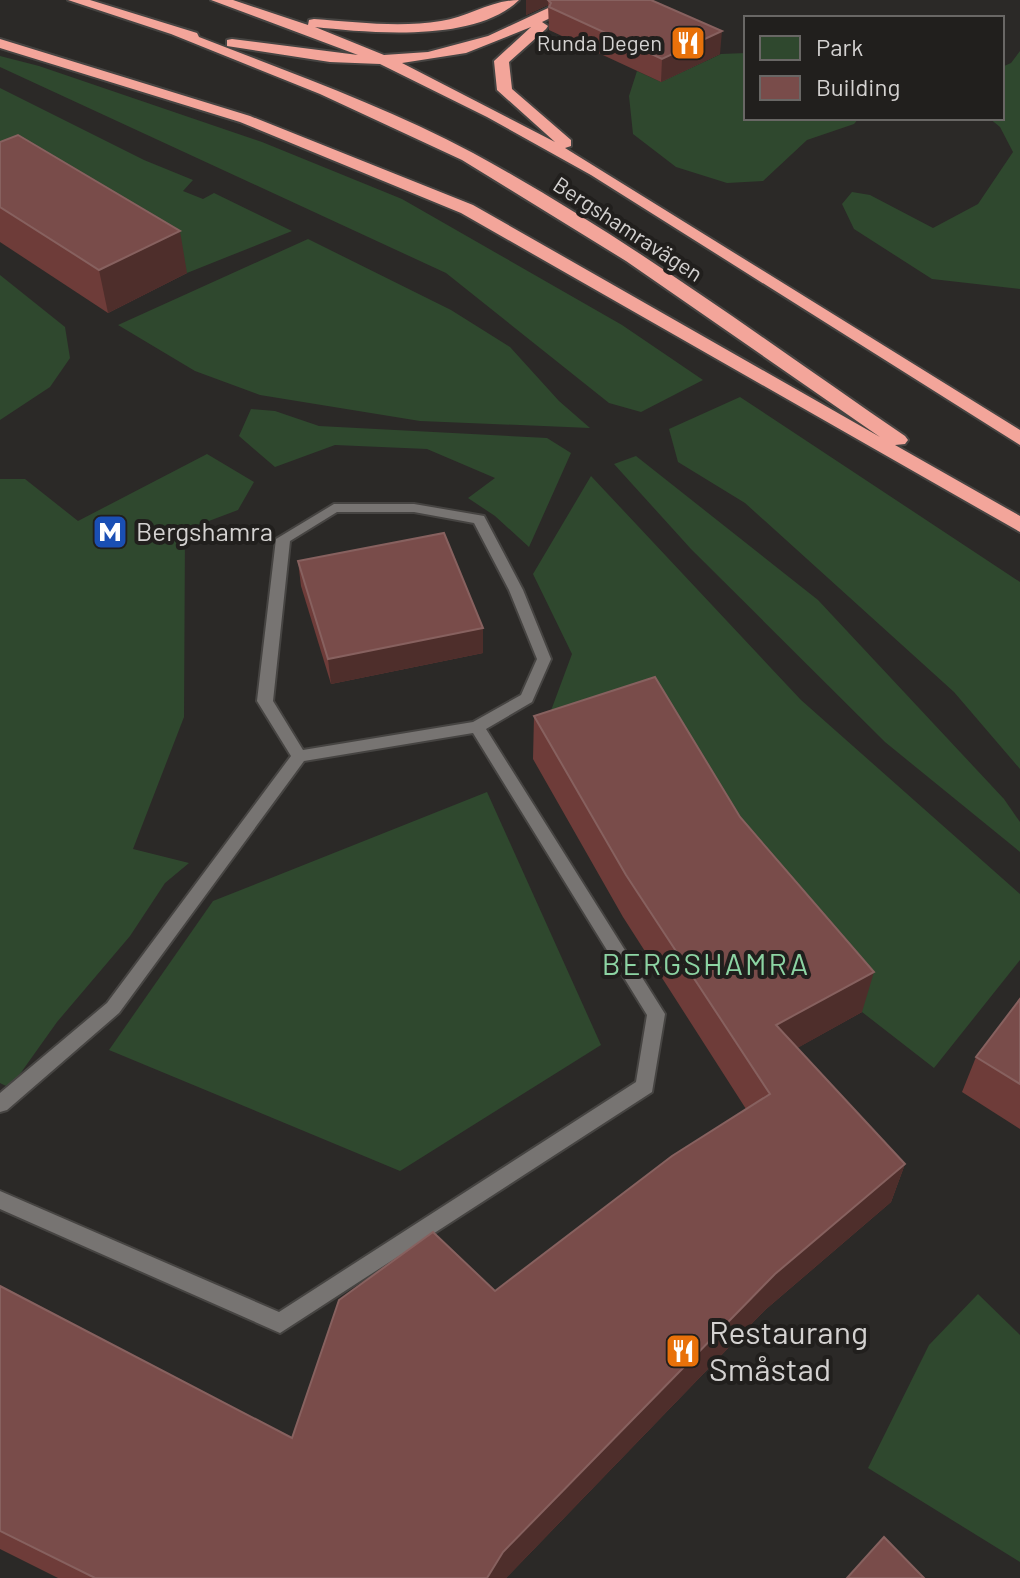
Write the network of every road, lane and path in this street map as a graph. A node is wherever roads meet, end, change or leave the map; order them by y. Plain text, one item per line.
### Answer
1 (75, 0) edge
2 (218, 0) edge
3 (512, 0) edge
4 (571, 2) edge
5 (284, 20) junction
6 (178, 34) junction
7 (0, 43) edge
8 (386, 61) junction
9 (597, 172) junction
10 (1020, 439) edge
11 (1020, 524) edge
12 (477, 727) junction
13 (299, 756) junction
14 (0, 1104) edge
15 (0, 1200) edge

1 - 6 highway
2 - 5 highway, Bergshamravägen
3 - 5 highway
4 - 8 highway
4 - 9 highway
5 - 8 highway, Bergshamravägen
6 - 8 highway
6 - 11 highway, Bergshamravägen
7 - 11 highway
8 - 9 highway, Bergshamravägen
9 - 10 highway, Bergshamravägen
12 - 13 lane
12 - 13 lane
12 - 15 lane
13 - 14 lane

